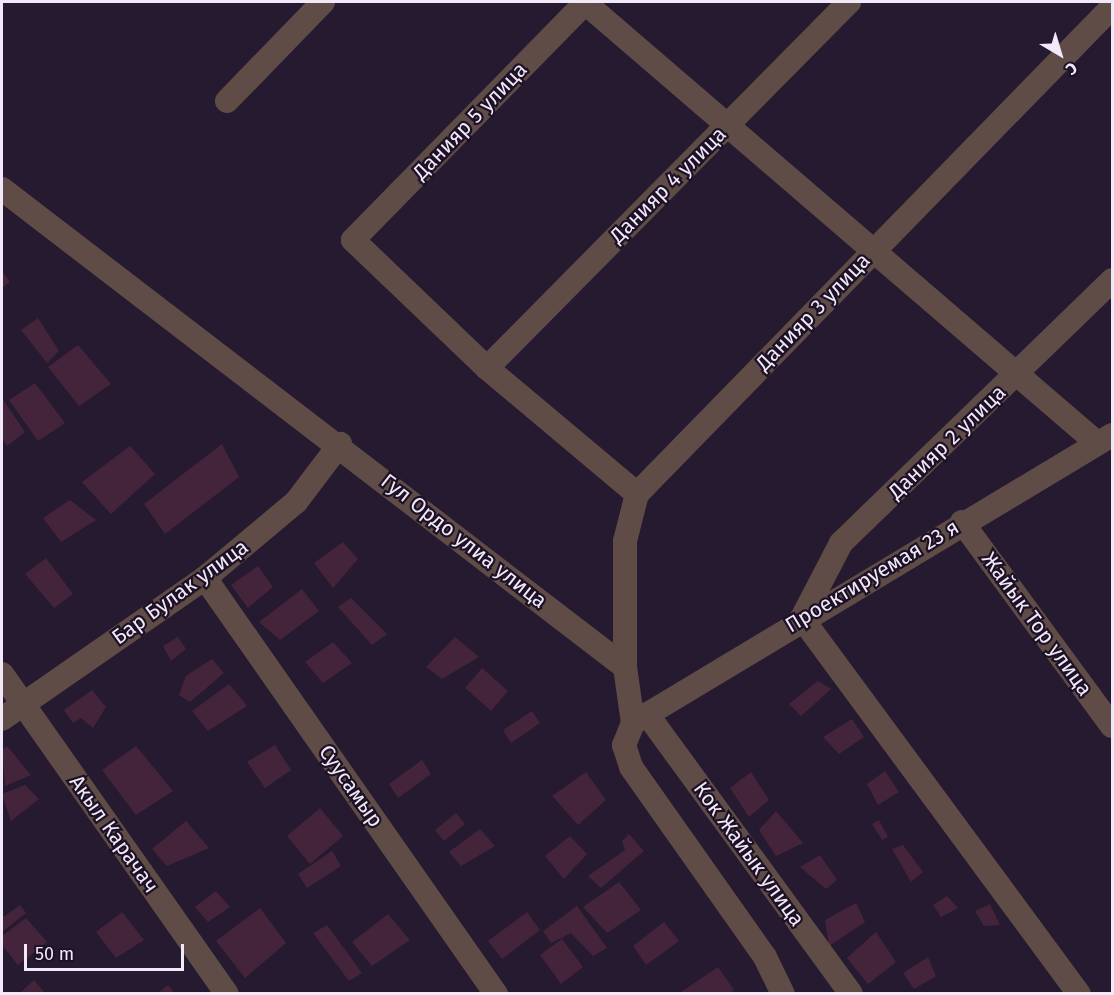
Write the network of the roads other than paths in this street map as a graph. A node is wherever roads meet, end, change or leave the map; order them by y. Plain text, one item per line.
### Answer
1 (323, 2) edge
2 (585, 2) edge
3 (849, 2) edge
4 (1113, 6) edge
5 (226, 101) dead end
6 (727, 126) junction
7 (2, 189) edge
8 (871, 251) junction
9 (1113, 280) edge
10 (487, 368) junction
11 (1020, 374) junction
12 (1105, 439) edge
13 (340, 444) junction
14 (637, 494) junction
15 (962, 522) junction
16 (205, 578) junction
17 (802, 618) junction
18 (625, 667) junction
19 (2, 674) edge
20 (22, 705) junction
21 (640, 718) junction
22 (2, 719) edge
23 (1113, 726) edge
24 (227, 993) edge
25 (496, 993) edge
26 (783, 993) edge
27 (851, 993) edge
28 (1079, 993) edge

1 - 5 street
2 - 6 street
2 - 10 street, Данияр 5 улица
3 - 6 street, Данияр 4 улица
4 - 8 street, Данияр 3 улица
6 - 8 street
6 - 10 street, Данияр 4 улица
7 - 13 street, Гул Ордо улиа улица
8 - 11 street
8 - 14 street, Данияр 3 улица
9 - 11 street, Данияр 2 улица
10 - 14 street
11 - 12 street
11 - 17 street, Данияр 2 улица
12 - 15 street, Проектируемая 23 я
13 - 16 street, Бар Булак улица
13 - 18 street, Гул Ордо улиа улица
14 - 18 street, Данияр 3 улица
15 - 17 street, Проектируемая 23 я
15 - 23 street, Жайык Тор улица
16 - 20 street, Бар Булак улица
16 - 25 street, Суусамыр
17 - 21 street, Проектируемая 23 я
17 - 28 street
18 - 21 street
19 - 20 street, Акыл Карачач
20 - 22 street, Бар Булак улица
20 - 24 street, Акыл Карачач
21 - 26 street
21 - 27 street, Кок Жайык улица

